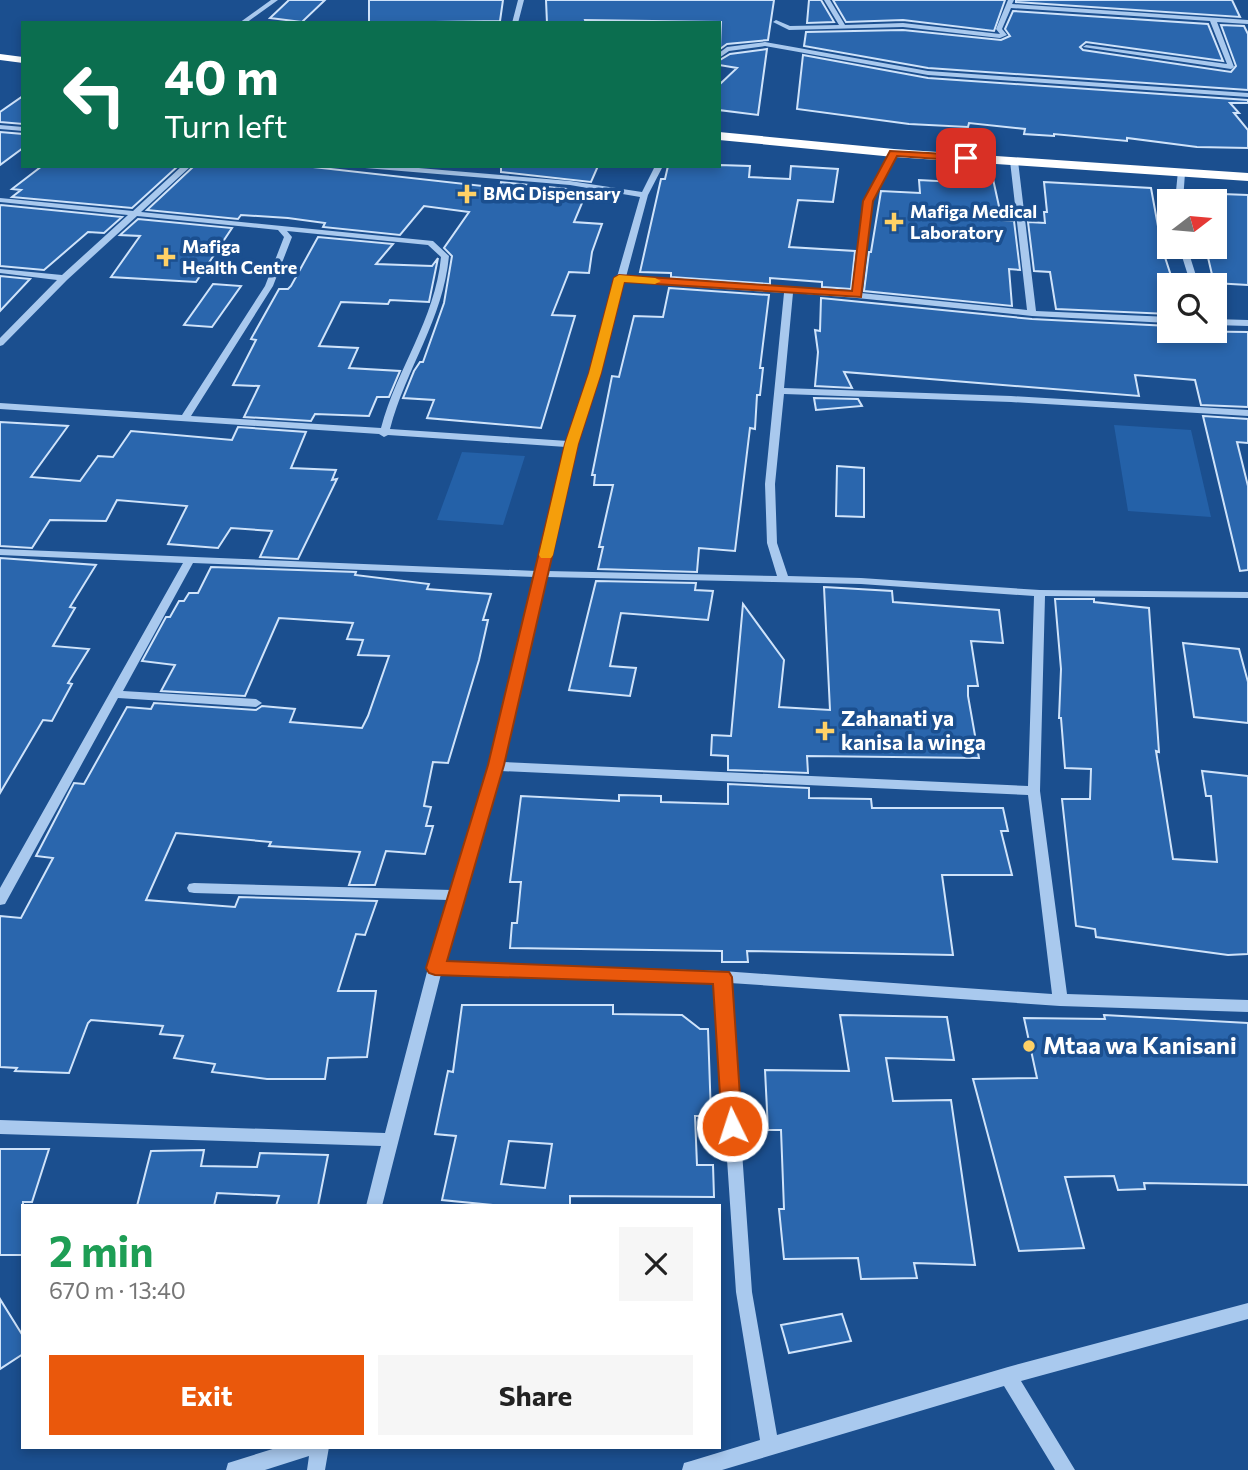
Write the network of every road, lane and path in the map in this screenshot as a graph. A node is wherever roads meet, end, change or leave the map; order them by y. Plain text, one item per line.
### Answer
1 (275, 0) edge
2 (520, 0) edge
3 (827, 0) edge
4 (1011, 3) edge
5 (1213, 20) junction
6 (245, 21) edge
7 (515, 21) edge
8 (776, 22) dead end
9 (1248, 22) edge
10 (844, 28) junction
11 (1087, 47) dead end
12 (721, 55) edge
13 (0, 57) edge
14 (21, 60) edge
15 (1248, 91) edge
16 (0, 127) edge
17 (21, 129) edge
18 (722, 135) edge
19 (894, 153) junction
20 (1014, 161) junction
21 (185, 168) edge
22 (389, 168) edge
23 (658, 168) edge
24 (1181, 173) junction
25 (1248, 177) edge
26 (1180, 189) edge
27 (644, 195) junction
28 (0, 200) edge
29 (136, 215) junction
30 (280, 227) junction
31 (0, 271) edge
32 (64, 278) junction
33 (619, 278) junction
34 (789, 290) junction
35 (857, 295) junction
36 (1032, 313) junction
37 (1157, 319) edge
38 (1227, 322) edge
39 (1248, 323) edge
40 (0, 343) edge
41 (780, 391) junction
42 (0, 406) edge
43 (1248, 413) edge
44 (186, 417) junction
45 (384, 434) junction
46 (572, 444) junction
47 (0, 552) edge
48 (190, 559) junction
49 (541, 574) junction
50 (783, 578) junction
51 (1040, 593) junction
52 (1248, 595) edge
53 (115, 694) junction
54 (256, 703) dead end
55 (496, 765) junction
56 (1034, 791) junction
57 (194, 888) dead end
58 (2, 894) edge
59 (457, 895) junction
60 (435, 968) junction
61 (722, 977) junction
62 (1060, 1000) junction
63 (1248, 1006) edge
64 (0, 1127) edge
65 (390, 1140) junction
66 (374, 1204) edge
67 (1248, 1311) edge
68 (1008, 1376) junction
69 (770, 1445) junction
70 (303, 1449) edge
71 (320, 1449) edge
72 (235, 1470) edge
73 (316, 1470) edge
74 (691, 1470) edge
75 (1066, 1470) edge

1 - 6 street
2 - 7 street
3 - 10 street
4 - 5 street
4 - 10 street
5 - 9 street
5 - 11 street
8 - 10 street
12 - 15 street
13 - 14 highway
16 - 17 street
18 - 19 highway
19 - 20 highway
19 - 35 street
20 - 24 highway
20 - 36 street
21 - 29 street
22 - 27 street
23 - 27 street
24 - 25 highway
24 - 26 street
27 - 33 street
28 - 29 street
29 - 30 street
29 - 32 street
30 - 44 street
30 - 45 street
31 - 32 street
32 - 40 street
33 - 34 street
33 - 46 street
34 - 35 street
34 - 41 street
35 - 36 street
36 - 37 street
38 - 39 street
41 - 43 street
41 - 50 street
42 - 44 street
44 - 45 street
45 - 46 street
46 - 49 street
47 - 48 street
48 - 49 street
48 - 53 street
49 - 50 street
49 - 55 street
50 - 51 street
51 - 52 street
51 - 56 street
53 - 54 street
53 - 58 street
55 - 56 street
55 - 59 street
56 - 62 street
57 - 59 street
59 - 60 street
60 - 61 street
60 - 65 street
61 - 62 street
61 - 69 street
62 - 63 street
64 - 65 street
65 - 66 street
67 - 68 street
68 - 69 street
68 - 75 street
69 - 74 street
70 - 72 street
71 - 73 street

